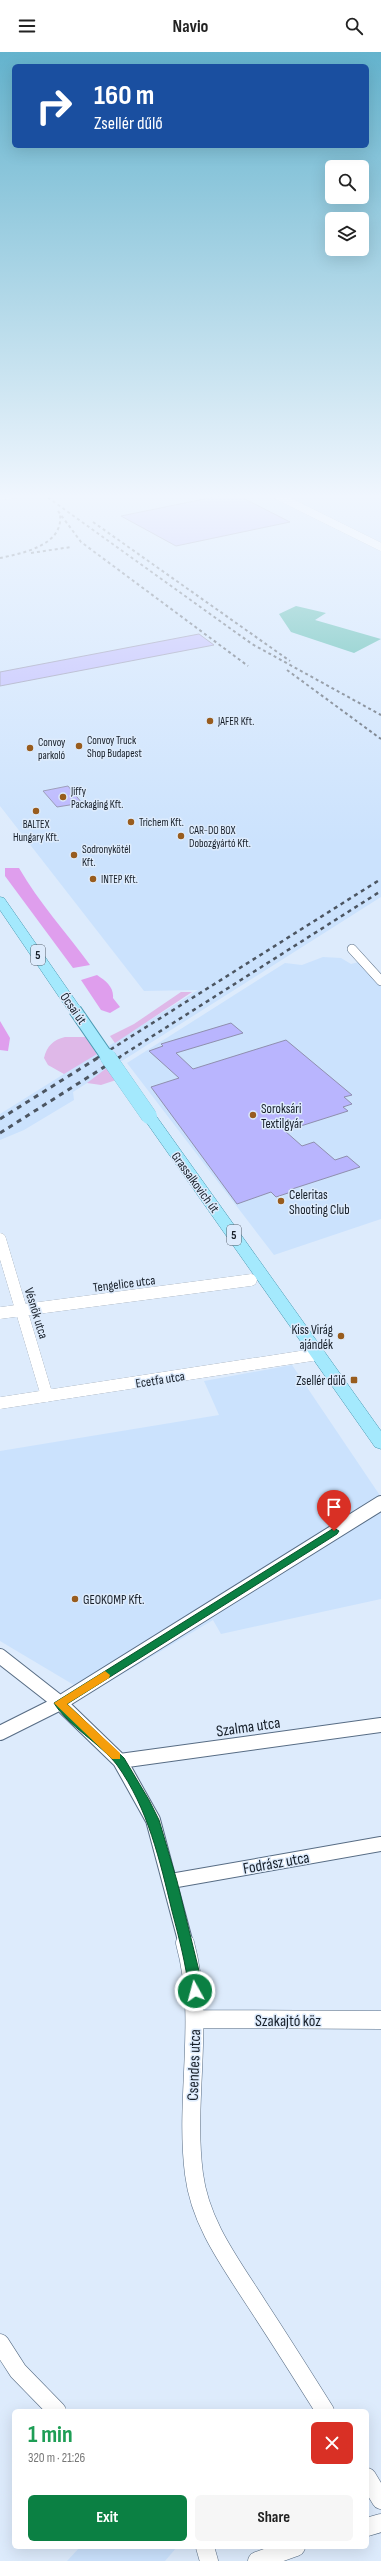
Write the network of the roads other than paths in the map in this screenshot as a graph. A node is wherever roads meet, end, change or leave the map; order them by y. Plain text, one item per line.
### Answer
1 (0, 901) edge
2 (352, 949) dead end
3 (381, 981) edge
4 (148, 1116) joint
5 (0, 1239) edge
6 (251, 1280) dead end
7 (22, 1310) junction
8 (0, 1313) edge
9 (319, 1354) junction
10 (47, 1396) junction
11 (0, 1403) edge
12 (381, 1443) edge
13 (381, 1503) edge
14 (0, 1656) edge
15 (60, 1703) junction
16 (381, 1725) edge
17 (0, 1733) edge
18 (120, 1761) junction
19 (381, 1844) edge
20 (171, 1881) junction
21 (195, 2019) junction
22 (381, 2020) edge
23 (0, 2343) edge
24 (55, 2409) edge
25 (324, 2409) edge
26 (369, 2481) edge
27 (381, 2500) edge
28 (381, 2523) edge
29 (369, 2526) edge
30 (206, 2549) edge
31 (290, 2549) edge
32 (209, 2561) edge
33 (257, 2561) edge

1 - 4 main road, Ócsai út / 5, bridge
2 - 3 street
4 - 9 main road, Grassalkovich út / 5
5 - 7 street, Vésnök utca
6 - 7 street, Tengelice utca
7 - 8 street, Tengelice utca
7 - 10 street, Vésnök utca
9 - 10 street, Ecetfa utca
9 - 12 main road, Grassalkovich út / 5
10 - 11 street, Ecetfa utca
13 - 15 street
14 - 15 street, Csendes utca
15 - 17 street
15 - 18 street, Csendes utca
16 - 18 street, Szalma utca
18 - 20 street, Csendes utca
19 - 20 street, Fodrász utca
20 - 21 street, Csendes utca
21 - 22 street, Szakajtó köz
21 - 25 street, Csendes utca
23 - 24 street
26 - 27 street
28 - 29 street
30 - 32 street
31 - 33 street

